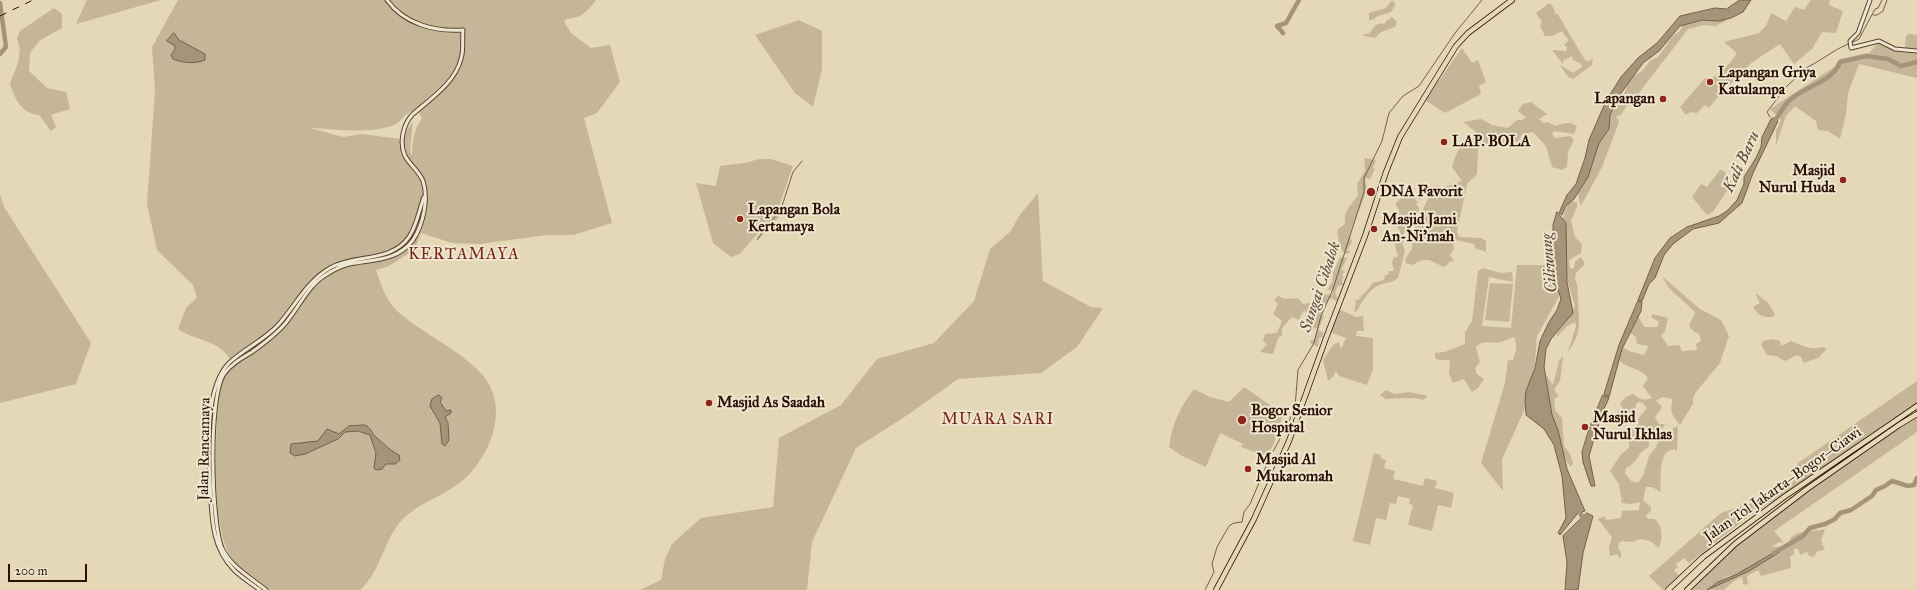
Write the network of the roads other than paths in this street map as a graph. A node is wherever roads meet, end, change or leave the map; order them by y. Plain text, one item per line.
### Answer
1 (387, 0) edge
2 (1512, 0) edge
3 (1870, 0) edge
4 (1917, 51) edge
5 (424, 197) junction
6 (1917, 406) edge
7 (1917, 414) edge
8 (1806, 483) junction
9 (1790, 491) dead end
10 (217, 523) junction
11 (213, 524) junction
12 (260, 590) edge
13 (266, 590) edge
14 (1216, 590) edge
15 (1668, 590) edge
16 (1688, 590) edge

1 - 5 street
2 - 14 highway
3 - 4 street
5 - 10 street, Jalan Rancamaya
5 - 11 street, Jalan Rancamaya
6 - 8 highway, Jalan Tol Jakarta–Bogor–Ciawi
7 - 16 highway, Jalan Tol Jakarta–Bogor–Ciawi
8 - 9 highway
8 - 15 highway, Jalan Tol Jakarta–Bogor–Ciawi
10 - 11 street
10 - 13 street, Jalan Rancamaya
11 - 12 street, Jalan Rancamaya

